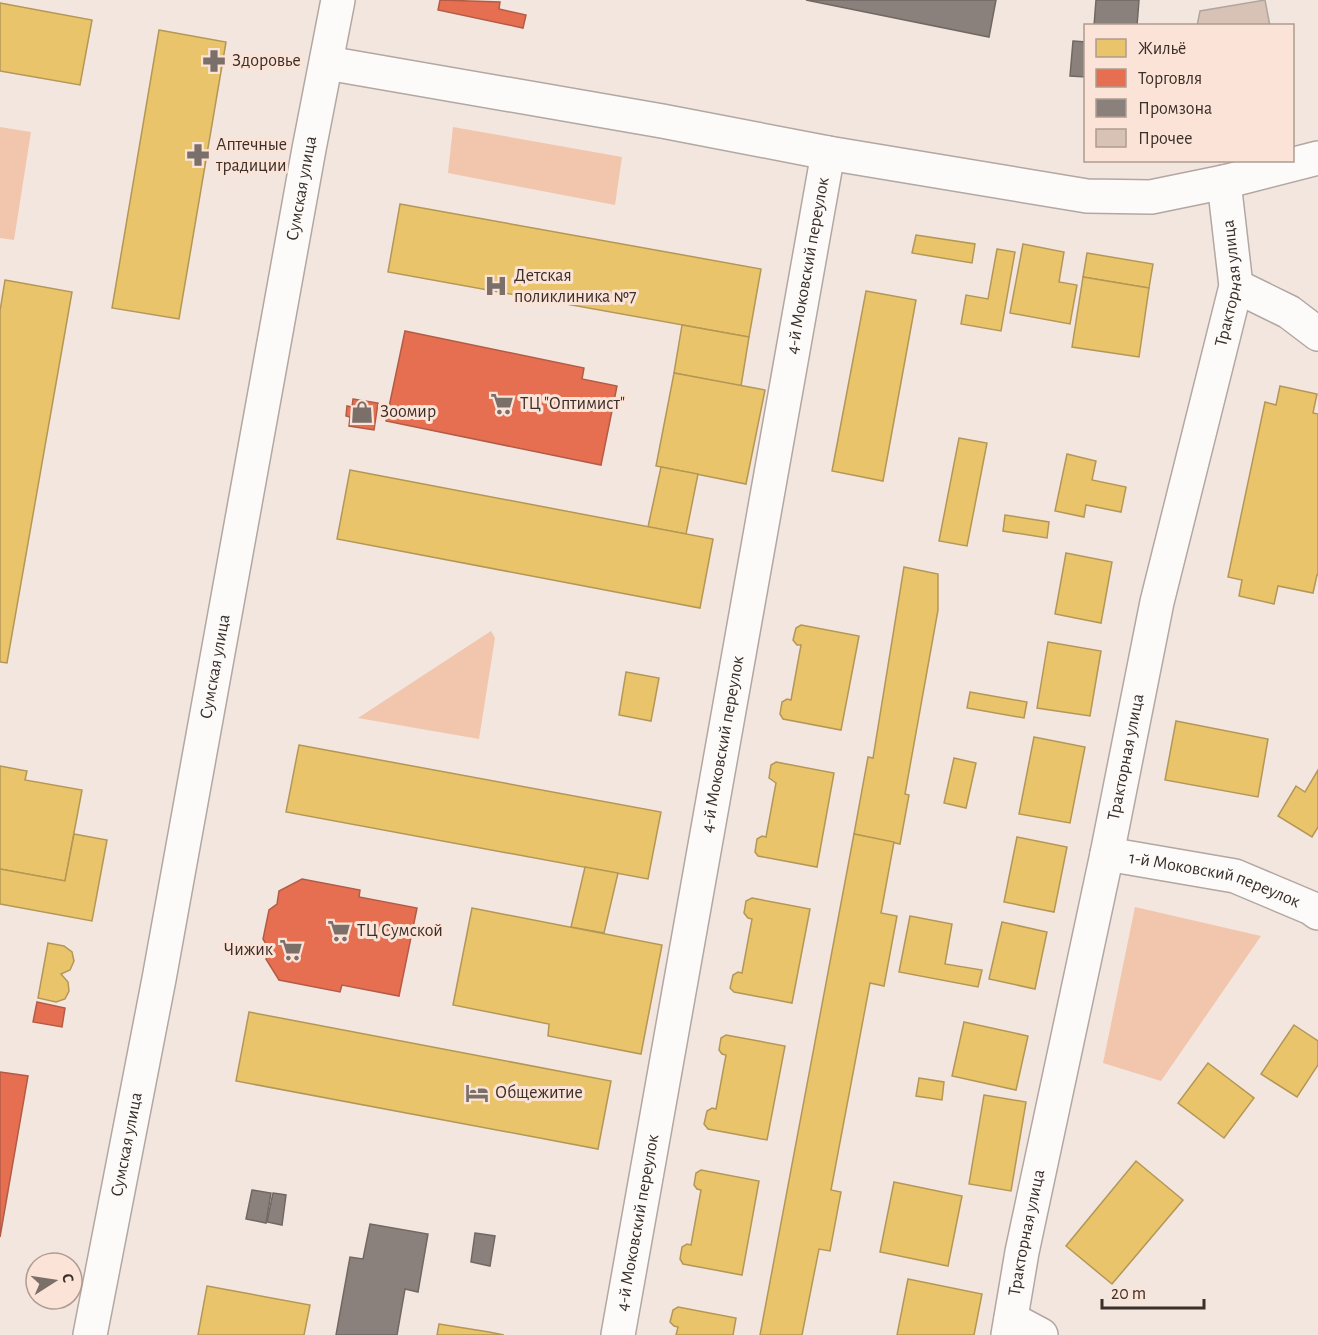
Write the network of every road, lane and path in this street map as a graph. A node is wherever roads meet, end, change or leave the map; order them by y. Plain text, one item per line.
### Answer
1 (338, 0) edge
2 (327, 63) junction
3 (828, 153) junction
4 (1318, 158) edge
5 (1224, 182) junction
6 (1236, 286) junction
7 (1318, 334) edge
8 (1107, 854) junction
9 (1318, 913) edge
10 (1010, 1327) edge
11 (90, 1335) edge
12 (618, 1335) edge
13 (1041, 1335) edge

1 - 2 street, Сумская улица
2 - 3 street
2 - 11 street, Сумская улица
3 - 5 street
3 - 12 street, 4-й Моковский переулок
4 - 5 street
5 - 6 street, Тракторная улица
6 - 7 street
6 - 8 street, Тракторная улица
8 - 9 street, 1-й Моковский переулок
8 - 10 street, Тракторная улица
10 - 13 street

